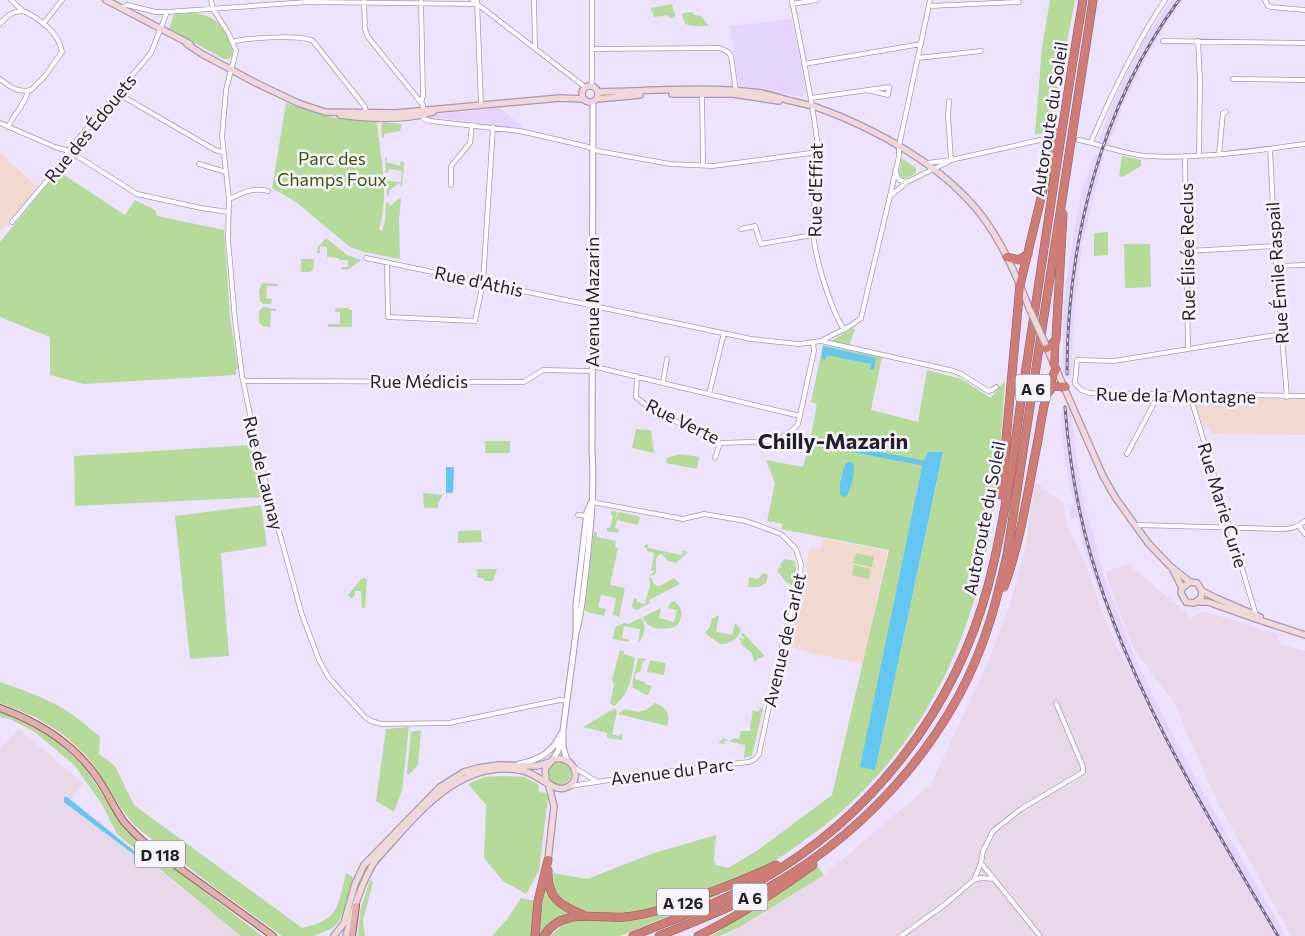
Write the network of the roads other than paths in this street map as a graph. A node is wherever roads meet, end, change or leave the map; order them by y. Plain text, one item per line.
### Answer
1 (11, 0) edge
2 (62, 0) edge
3 (106, 0) edge
4 (211, 0) edge
5 (253, 0) edge
6 (472, 0) edge
7 (534, 0) edge
8 (592, 0) edge
9 (817, 0) edge
10 (930, 0) edge
11 (1083, 0) edge
12 (1092, 0) edge
13 (1165, 0) edge
14 (1265, 0) edge
15 (308, 1) edge
16 (364, 1) edge
17 (421, 2) edge
18 (477, 2) edge
19 (792, 2) edge
20 (1018, 2) dead end
21 (253, 6) junction
22 (929, 6) junction
23 (122, 8) junction
24 (213, 9) junction
25 (22, 10) junction
26 (1305, 10) edge
27 (167, 12) junction
28 (0, 24) edge
29 (43, 24) junction
30 (160, 29) junction
31 (1163, 41) dead end
32 (1198, 41) junction
33 (232, 42) junction
34 (1305, 43) edge
35 (187, 44) junction
36 (921, 44) junction
37 (535, 48) junction
38 (592, 49) junction
39 (981, 51) dead end
40 (918, 58) junction
41 (804, 64) junction
42 (232, 68) junction
43 (0, 79) edge
44 (1233, 79) dead end
45 (1305, 80) edge
46 (586, 88) junction
47 (867, 90) junction
48 (28, 91) junction
49 (626, 91) junction
50 (702, 92) junction
51 (118, 93) junction
52 (736, 93) junction
53 (621, 96) junction
54 (596, 97) junction
55 (560, 98) junction
56 (811, 98) junction
57 (584, 99) junction
58 (949, 101) dead end
59 (481, 106) junction
60 (811, 106) junction
61 (422, 108) junction
62 (325, 112) junction
63 (1226, 112) dead end
64 (390, 113) junction
65 (366, 114) junction
66 (350, 116) junction
67 (379, 118) junction
68 (1063, 119) junction
69 (0, 123) edge
70 (472, 125) junction
71 (8, 126) junction
72 (493, 127) junction
73 (1049, 138) tunnel mouth
74 (1079, 140) tunnel mouth
75 (1091, 142) junction
76 (1305, 144) edge
77 (899, 146) junction
78 (592, 149) junction
79 (1270, 149) junction
80 (69, 151) junction
81 (223, 152) junction
82 (818, 152) junction
83 (1219, 154) junction
84 (1199, 155) junction
85 (1185, 156) junction
86 (951, 160) junction
87 (926, 163) junction
88 (200, 164) dead end
89 (703, 165) junction
90 (940, 166) junction
91 (933, 168) junction
92 (895, 171) junction
93 (226, 172) junction
94 (942, 176) junction
95 (907, 182) junction
96 (1064, 184) junction
97 (451, 185) dead end
98 (268, 191) dead end
99 (890, 196) junction
100 (229, 199) junction
101 (228, 212) junction
102 (12, 222) dead end
103 (741, 229) dead end
104 (813, 235) junction
105 (1275, 246) junction
106 (1188, 251) junction
107 (1028, 254) junction
108 (1007, 257) junction
109 (366, 258) dead end
110 (387, 263) junction
111 (1305, 265) edge
112 (1276, 266) junction
113 (483, 282) junction
114 (1020, 285) junction
115 (592, 305) junction
116 (844, 330) junction
117 (724, 333) junction
118 (1281, 334) junction
119 (1056, 339) junction
120 (821, 341) junction
121 (813, 343) junction
122 (1046, 345) junction
123 (1188, 349) junction
124 (667, 359) dead end
125 (1055, 367) junction
126 (592, 369) junction
127 (637, 376) junction
128 (243, 380) junction
129 (663, 382) junction
130 (996, 387) dead end
131 (1064, 388) junction
132 (709, 394) junction
133 (1159, 394) junction
134 (1047, 395) junction
135 (1190, 395) junction
136 (1305, 396) edge
137 (1287, 397) junction
138 (800, 416) junction
139 (720, 443) junction
140 (1126, 454) dead end
141 (715, 458) dead end
142 (591, 502) junction
143 (578, 515) dead end
144 (589, 516) junction
145 (1002, 516) junction
146 (1305, 521) edge
147 (1133, 525) junction
148 (1299, 526) junction
149 (1230, 528) junction
150 (1305, 534) edge
151 (1170, 566) junction
152 (1190, 582) junction
153 (1182, 588) junction
154 (1202, 591) junction
155 (999, 592) junction
156 (1198, 602) junction
157 (1256, 615) junction
158 (1305, 630) edge
159 (1305, 635) edge
160 (567, 700) junction
161 (1056, 703) dead end
162 (0, 708) edge
163 (562, 732) junction
164 (567, 760) junction
165 (552, 761) junction
166 (749, 762) joint
167 (512, 765) junction
168 (574, 768) junction
169 (596, 781) junction
170 (547, 782) junction
171 (565, 788) junction
172 (554, 806) junction
173 (833, 845) junction
174 (548, 860) junction
175 (789, 862) junction
176 (981, 863) junction
177 (994, 878) junction
178 (974, 880) junction
179 (356, 906) junction
180 (584, 916) junction
181 (258, 927) junction
182 (266, 936) edge
183 (273, 936) edge
184 (334, 936) edge
185 (346, 936) edge
186 (352, 936) edge
187 (535, 936) edge
188 (544, 936) edge
189 (633, 936) edge
190 (659, 936) edge
191 (698, 936) edge
192 (901, 936) edge
193 (1040, 936) edge

1 - 25 street
2 - 29 street
3 - 23 main road
4 - 24 street, Rue de Launay
5 - 21 street
6 - 18 street
7 - 37 street
8 - 38 street
9 - 19 street
10 - 22 street, Rue d'Athis
11 - 68 highway, Autoroute du Soleil / A 6
12 - 96 highway, Autoroute du Soleil / A 6
13 - 75 street
14 - 26 street
15 - 16 street
15 - 21 street
16 - 17 street
16 - 61 street
17 - 18 street
17 - 61 street
18 - 37 street
18 - 59 street
19 - 41 street, Rue d'Effiat
20 - 22 street
21 - 24 street
22 - 36 street, Rue d'Athis
23 - 27 street
23 - 30 main road
24 - 27 street
24 - 33 street, Rue de Launay
25 - 28 street
25 - 29 street
27 - 30 street, Rue des Édouets
29 - 48 street
30 - 35 main road
30 - 51 street, Rue des Édouets
31 - 32 street
32 - 34 street
32 - 84 street
33 - 42 street, Rue de Launay
33 - 65 street
35 - 42 main road
35 - 42 main road
36 - 40 street, Rue d'Athis
36 - 41 street
37 - 46 street
38 - 46 street
38 - 52 street
39 - 40 street
40 - 77 street, Rue d'Athis
41 - 56 street, Rue d'Effiat
42 - 62 main road
42 - 81 street, Rue de Launay
43 - 48 street
44 - 45 street
46 - 54 main road
46 - 55 main road
46 - 57 main road
47 - 47 street
47 - 56 street
48 - 71 street
49 - 50 main road
49 - 53 main road
49 - 54 main road
50 - 52 main road
50 - 53 main road
50 - 89 street
51 - 80 street, Rue des Édouets
51 - 81 street
52 - 60 main road
53 - 54 main road
54 - 57 main road
54 - 78 street, Avenue Mazarin
55 - 57 main road
55 - 59 main road
56 - 60 street, Rue d'Effiat
58 - 86 street
59 - 61 main road
60 - 77 main road
60 - 82 street, Rue d'Effiat
61 - 64 main road
61 - 67 main road
61 - 70 street
62 - 65 main road
62 - 66 main road
63 - 83 street
64 - 65 main road
64 - 67 main road
65 - 66 main road
66 - 67 main road
68 - 107 highway
68 - 145 highway, Autoroute du Soleil / A 6
69 - 71 street
70 - 72 street
70 - 97 street
71 - 80 street
72 - 78 street
72 - 113 street
73 - 86 street
74 - 75 street
75 - 85 street
76 - 79 street
77 - 87 main road
77 - 92 street, Rue d'Athis
78 - 89 street
78 - 115 street, Avenue Mazarin
79 - 83 street
79 - 105 street, Rue Émile Raspail
80 - 101 street
80 - 102 street, Rue des Édouets
81 - 93 street, Rue de Launay
82 - 89 street
82 - 104 street, Rue d'Effiat
83 - 84 street
84 - 85 street
85 - 106 street, Rue Élisée Reclus
86 - 87 street
86 - 90 street
87 - 91 main road
88 - 93 street
90 - 91 street
90 - 94 street
91 - 94 main road
91 - 95 street
92 - 95 street
92 - 99 street, Rue d'Athis
93 - 100 street, Rue de Launay
94 - 108 main road
95 - 99 street
96 - 119 highway
96 - 155 highway, Autoroute du Soleil / A 6
98 - 100 street
99 - 116 street, Rue d'Athis
100 - 101 street, Rue de Launay
101 - 128 street, Rue de Launay
103 - 104 street
104 - 116 street, Rue d'Effiat
105 - 106 street
105 - 112 street, Rue Émile Raspail
106 - 123 street, Rue Élisée Reclus
107 - 108 highway
107 - 114 highway
108 - 114 main road
109 - 110 street, Rue d'Athis
110 - 113 street, Rue d'Athis
110 - 113 street
111 - 112 street
112 - 118 street, Rue Émile Raspail
113 - 115 street, Rue d'Athis
114 - 122 main road, bridge
114 - 145 highway
115 - 117 street, Rue d'Athis
115 - 126 street, Avenue Mazarin
116 - 120 street, Rue d'Athis
117 - 121 street, Rue d'Athis
117 - 132 street
118 - 123 street
118 - 137 street, Rue Émile Raspail
119 - 122 highway
119 - 125 highway
120 - 121 street, Rue d'Athis
120 - 130 street
121 - 138 street
122 - 125 main road
123 - 133 street, Rue de la Montagne
124 - 129 street
125 - 131 main road
125 - 134 highway
126 - 127 street, Rue Médicis
126 - 128 street, Rue Médicis
126 - 142 street, Avenue Mazarin
127 - 129 street, Rue Médicis
127 - 139 street, Rue Verte
128 - 160 street, Rue de Launay
129 - 132 street, Rue Médicis
131 - 134 highway
131 - 147 main road
132 - 138 street, Rue Médicis
133 - 135 street, Rue de la Montagne
133 - 140 street
134 - 155 highway
135 - 137 street, Rue de la Montagne
135 - 149 street, Rue Marie Curie
136 - 137 street, Rue de la Montagne
138 - 139 street, Rue Verte
139 - 141 street
142 - 144 street, Avenue Mazarin
142 - 166 street, Avenue de Carlet
143 - 144 street
144 - 160 street, Avenue Mazarin
145 - 175 highway, Autoroute du Soleil / A 6
146 - 148 street
147 - 149 street
147 - 151 main road
148 - 149 street
148 - 150 street
149 - 157 street, Rue Marie Curie
151 - 152 main road
151 - 153 main road
152 - 153 main road
152 - 154 main road
153 - 156 main road
154 - 156 main road
154 - 157 main road
155 - 173 highway, Autoroute du Soleil / A 6
156 - 159 main road
157 - 158 main road
160 - 163 street, Avenue Mazarin
161 - 176 street
162 - 181 main road, D 118
163 - 164 street, Avenue Mazarin
163 - 165 street, Avenue Mazarin
163 - 167 street
164 - 165 main road
164 - 168 main road
165 - 167 main road
165 - 170 main road
166 - 169 street, Avenue du Parc
167 - 184 main road
168 - 169 street, Avenue du Parc
168 - 171 main road
169 - 171 street, Avenue du Parc
170 - 171 main road
170 - 172 main road
170 - 179 main road
171 - 172 main road
172 - 174 main road
173 - 190 highway, Autoroute du Soleil / A 6
173 - 191 highway, A 126
174 - 180 highway
174 - 187 highway
175 - 180 highway, A 126
175 - 189 highway, Autoroute du Soleil / A 6
176 - 177 street
176 - 178 street
177 - 178 street
177 - 193 street
178 - 192 street
179 - 185 main road
179 - 186 main road
180 - 188 highway, A 126
181 - 182 main road, D 118
181 - 183 main road, D 118

